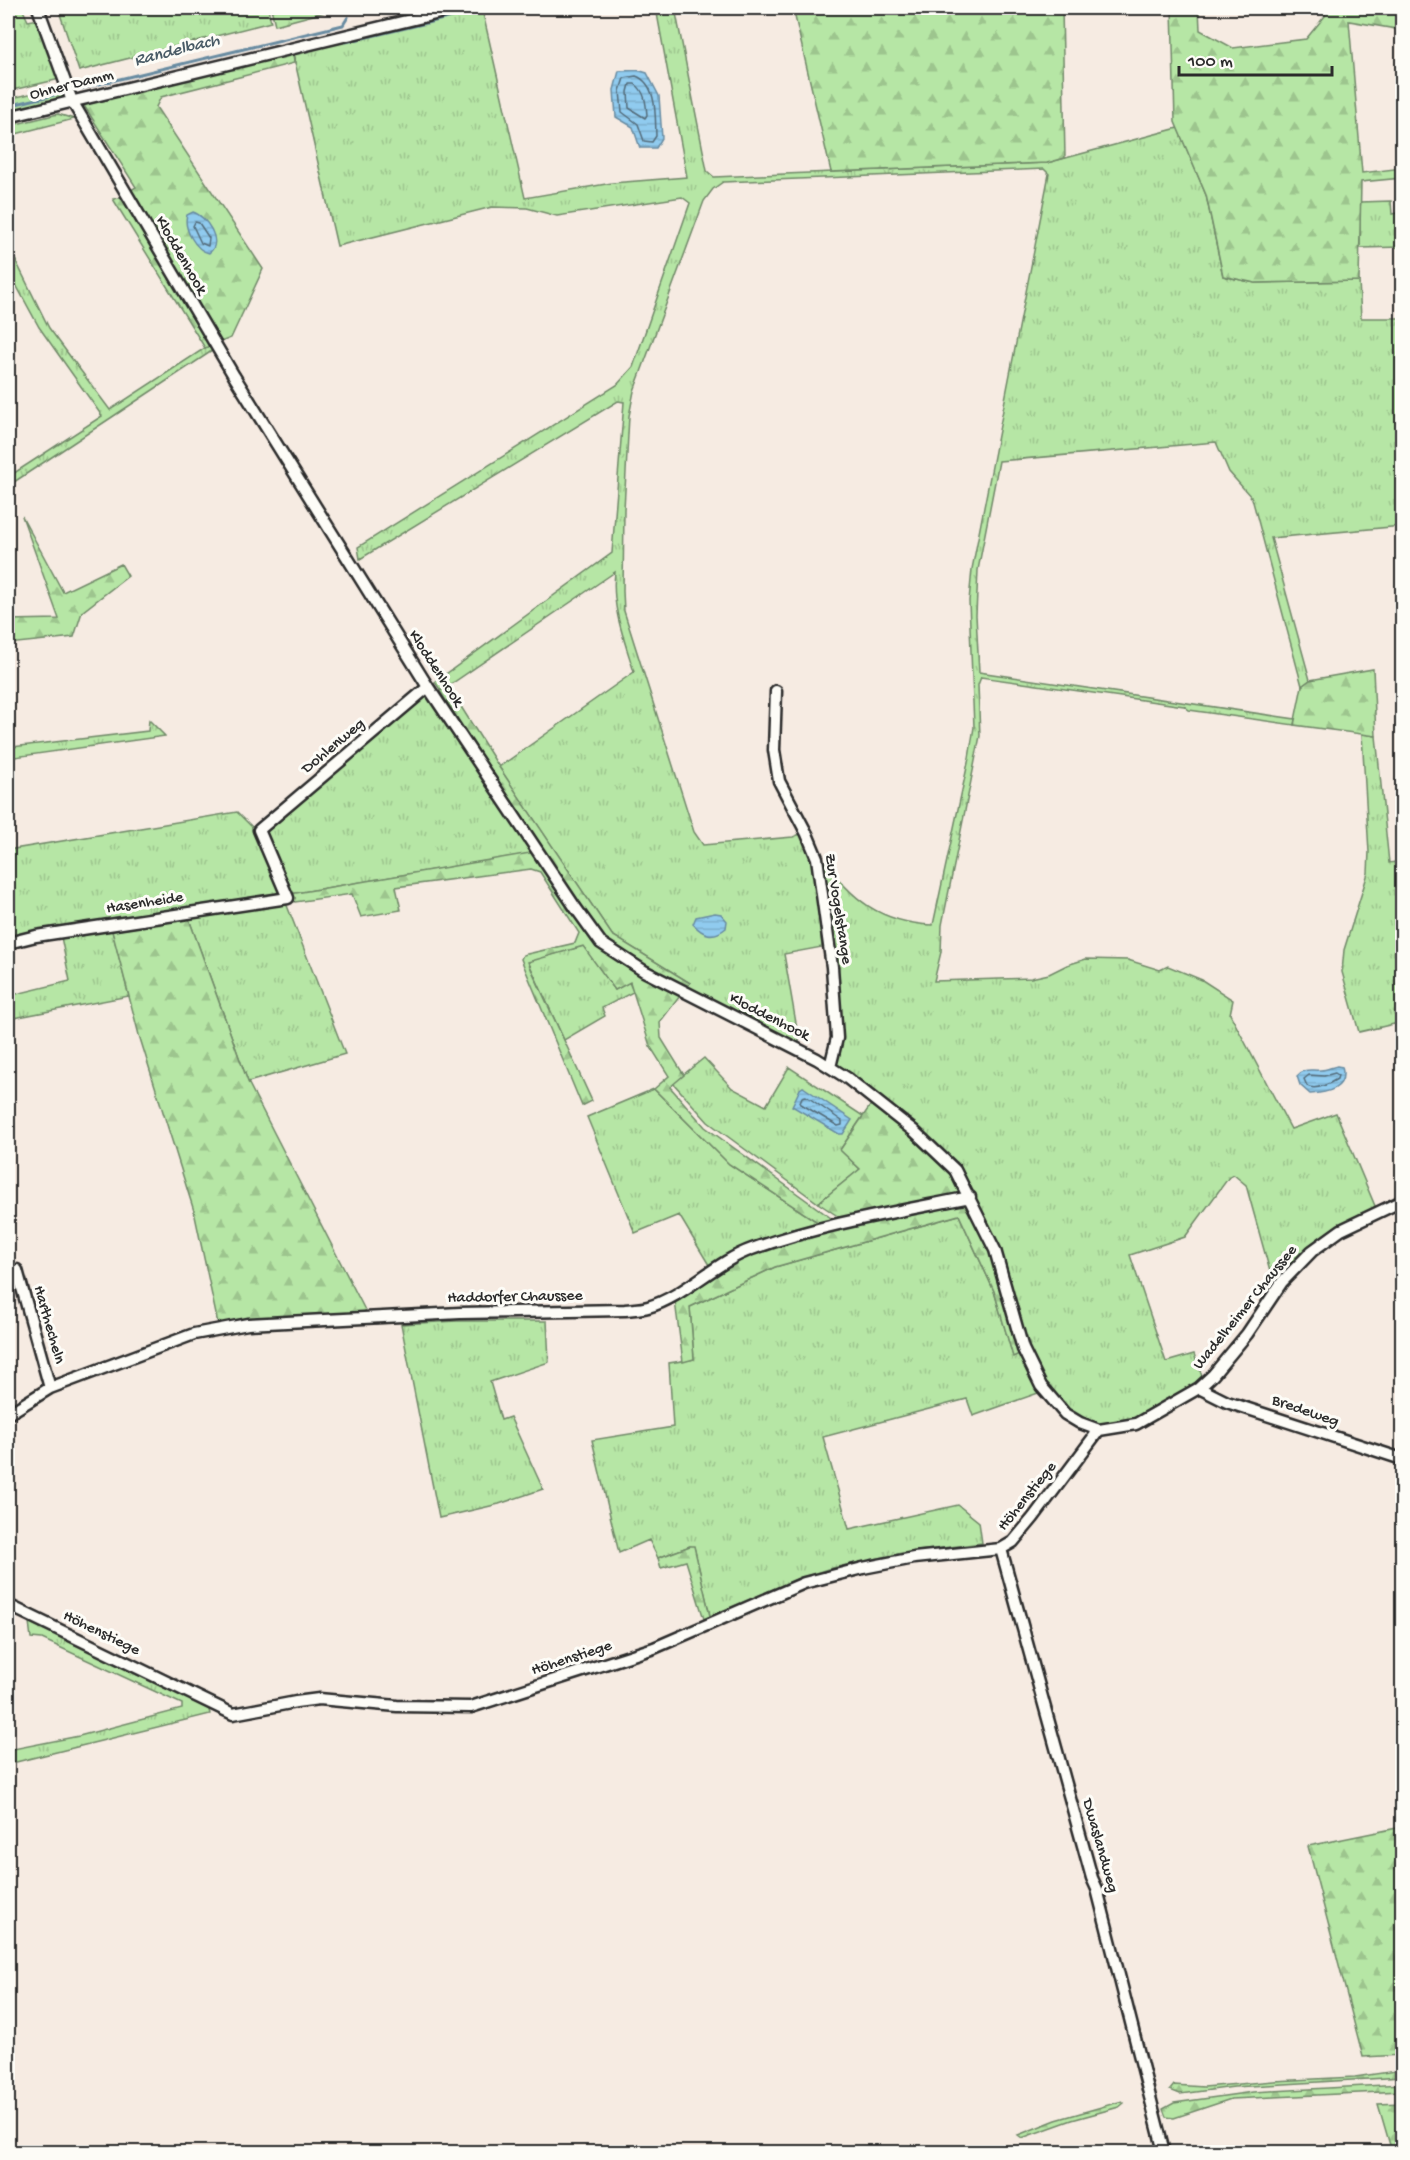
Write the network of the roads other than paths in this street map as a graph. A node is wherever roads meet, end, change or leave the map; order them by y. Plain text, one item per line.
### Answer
1 (38, 8) edge
2 (460, 8) edge
3 (70, 95) junction
4 (8, 117) edge
5 (428, 687) junction
6 (776, 690) dead end
7 (288, 898) joint
8 (8, 943) edge
9 (830, 1067) junction
10 (970, 1197) junction
11 (1402, 1201) edge
12 (16, 1270) dead end
13 (50, 1388) junction
14 (1199, 1388) junction
15 (8, 1414) edge
16 (1099, 1430) junction
17 (1402, 1459) edge
18 (1001, 1549) junction
19 (8, 1605) edge
20 (1164, 2152) edge

1 - 3 street, Kloddenhook
2 - 3 street, Ohner Damm
3 - 4 street, Ohner Damm
3 - 5 street, Kloddenhook
5 - 7 street, Dohlenweg
5 - 9 street, Kloddenhook
6 - 9 street, Zur Vogelstange
7 - 8 street, Hasenheide
9 - 10 street, Kloddenhook
10 - 13 street, Haddorfer Chaussee
10 - 16 street
11 - 14 street, Wadelheimer Chaussee
12 - 13 street, Harthecheln
13 - 15 street, Haddorfer Chaussee
14 - 16 street, Wadelheimer Chaussee
14 - 17 street, Bredeweg
16 - 18 street, Höhenstiege
18 - 19 street, Höhenstiege
18 - 20 street, Dwaslandweg

